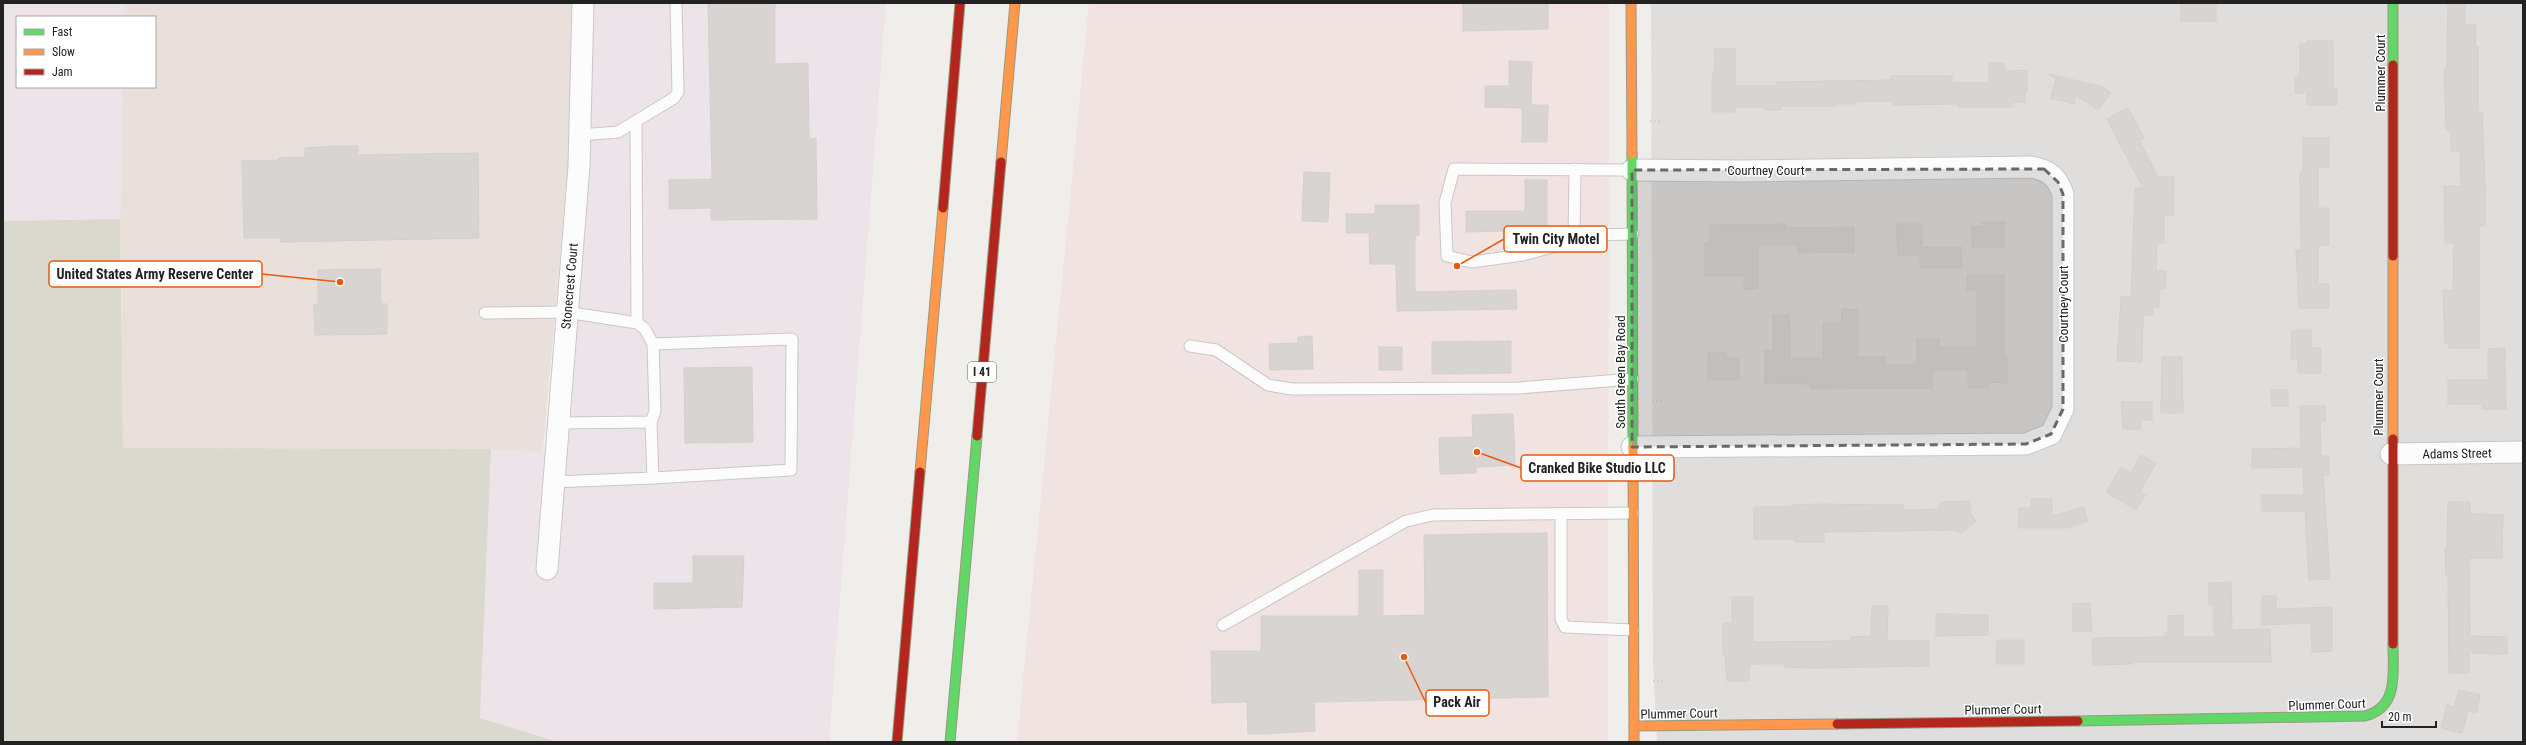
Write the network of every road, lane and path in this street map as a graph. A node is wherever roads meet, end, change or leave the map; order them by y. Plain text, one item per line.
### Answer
1 (583, 3) edge
2 (676, 3) edge
3 (960, 3) edge
4 (1015, 3) edge
5 (1631, 3) edge
6 (2393, 3) edge
7 (636, 120) junction
8 (580, 135) junction
9 (1575, 170) junction
10 (1632, 170) junction
11 (1633, 234) junction
12 (1574, 241) junction
13 (566, 312) junction
14 (485, 313) dead end
15 (638, 323) junction
16 (653, 344) junction
17 (1190, 346) dead end
18 (1633, 379) junction
19 (651, 422) junction
20 (558, 423) junction
21 (1632, 448) junction
22 (2523, 452) edge
23 (2391, 454) junction
24 (653, 478) junction
25 (554, 482) junction
26 (1633, 513) junction
27 (1561, 514) junction
28 (547, 569) dead end
29 (1223, 626) dead end
30 (1633, 630) junction
31 (1634, 726) junction
32 (897, 742) edge
33 (950, 742) edge
34 (1634, 742) edge

1 - 8 street, Stonecrest Court
2 - 7 lane
3 - 32 main road
4 - 33 main road, I 41
5 - 10 main road, South Green Bay Road
6 - 23 main road, Plummer Court
7 - 8 lane
7 - 15 lane
8 - 13 street, Stonecrest Court
9 - 10 lane
9 - 12 lane
9 - 12 lane
10 - 11 main road, South Green Bay Road
10 - 21 street, Courtney Court
11 - 12 lane
11 - 18 main road, South Green Bay Road
13 - 14 lane
13 - 15 lane
13 - 20 street, Stonecrest Court
15 - 16 lane
16 - 19 lane
16 - 24 lane
17 - 18 lane
18 - 21 main road, South Green Bay Road
19 - 20 lane
19 - 24 lane
20 - 25 street, Stonecrest Court
21 - 26 main road, South Green Bay Road
22 - 23 street, Adams Street
23 - 31 main road, Plummer Court
24 - 25 lane
25 - 28 street, Stonecrest Court
26 - 27 lane
26 - 30 main road, South Green Bay Road
27 - 29 lane
27 - 30 lane
30 - 31 main road, South Green Bay Road
31 - 34 main road, South Green Bay Road

